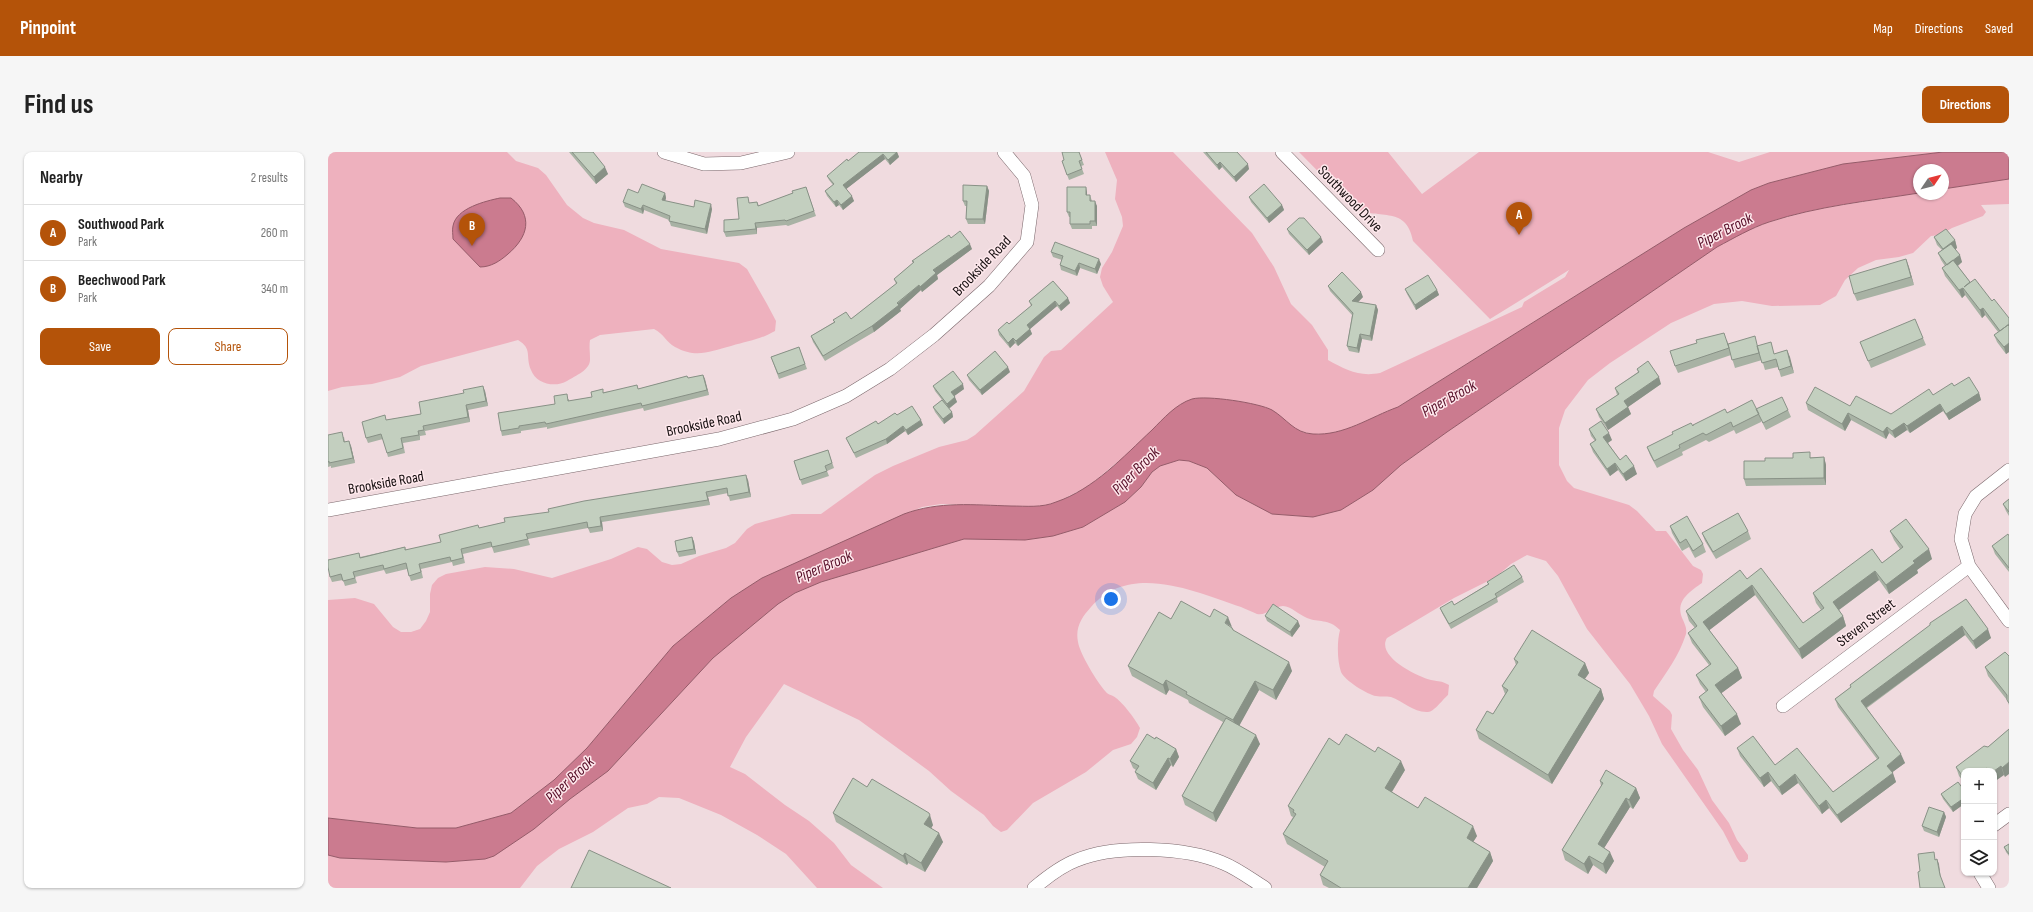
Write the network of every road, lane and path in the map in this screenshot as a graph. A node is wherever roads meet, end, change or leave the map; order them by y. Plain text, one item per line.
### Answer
1 (664, 152) edge
2 (788, 152) edge
3 (1004, 152) edge
4 (1282, 152) edge
5 (1378, 250) dead end
6 (2009, 470) edge
7 (328, 510) edge
8 (1969, 566) junction
9 (2009, 621) edge
10 (1784, 706) dead end
11 (2009, 814) edge
12 (1997, 823) edge
13 (1982, 876) edge
14 (1034, 888) edge
15 (1265, 888) edge
16 (1989, 888) edge

1 - 2 street
3 - 7 street, Brookside Road
4 - 5 street, Southwood Drive
6 - 8 street
8 - 9 street
8 - 10 street, Steven Street
11 - 12 street
13 - 16 street
14 - 15 street

